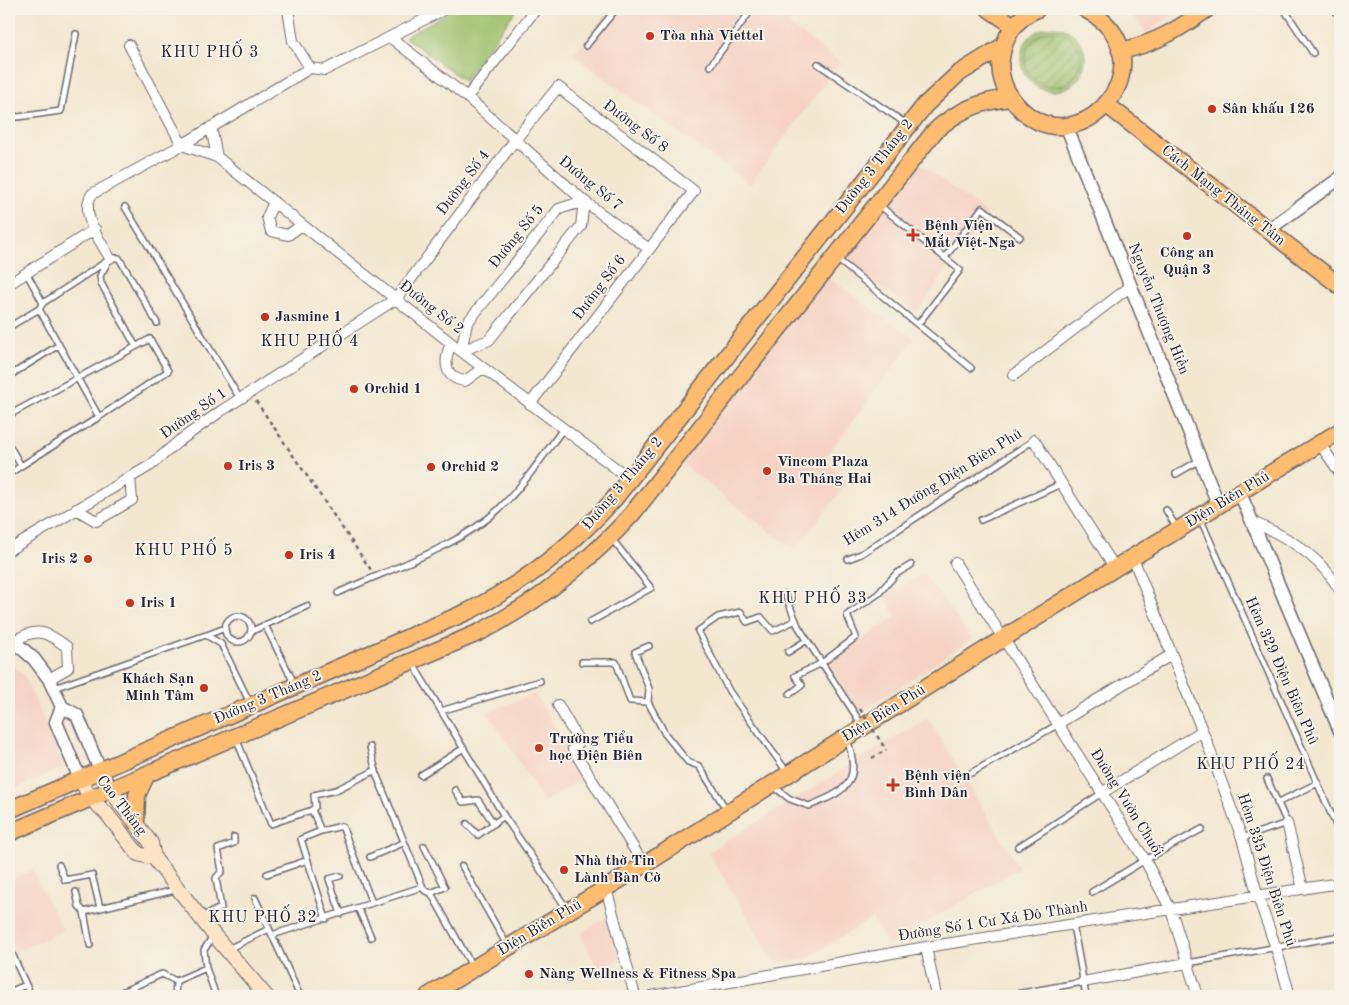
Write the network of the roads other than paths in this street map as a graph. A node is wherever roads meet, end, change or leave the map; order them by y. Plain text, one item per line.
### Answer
1 (288, 9) edge
2 (445, 9) edge
3 (536, 9) edge
4 (616, 9) edge
5 (752, 9) edge
6 (989, 9) edge
7 (1035, 9) edge
8 (1085, 9) edge
9 (1207, 9) edge
10 (1284, 9) edge
11 (1334, 9) edge
12 (1340, 17) edge
13 (1014, 26) junction
14 (76, 34) dead end
15 (391, 38) junction
16 (129, 46) dead end
17 (586, 46) dead end
18 (1003, 46) junction
19 (1120, 51) junction
20 (1314, 53) dead end
21 (818, 64) dead end
22 (710, 66) dead end
23 (310, 68) junction
24 (558, 87) joint
25 (467, 97) junction
26 (1010, 98) junction
27 (1107, 105) junction
28 (9, 115) edge
29 (908, 125) junction
30 (1066, 125) junction
31 (211, 127) junction
32 (515, 140) junction
33 (182, 145) junction
34 (217, 157) junction
35 (1340, 178) edge
36 (694, 191) joint
37 (584, 201) junction
38 (274, 202) junction
39 (877, 203) junction
40 (125, 207) dead end
41 (302, 225) junction
42 (95, 229) junction
43 (1268, 230) junction
44 (1020, 237) dead end
45 (649, 249) junction
46 (946, 256) junction
47 (834, 257) junction
48 (110, 258) junction
49 (27, 274) junction
50 (9, 284) edge
51 (1131, 286) junction
52 (1340, 286) edge
53 (396, 300) junction
54 (42, 303) junction
55 (39, 309) junction
56 (157, 323) dead end
57 (918, 324) junction
58 (9, 327) edge
59 (451, 344) junction
60 (59, 345) junction
61 (136, 345) junction
62 (461, 351) junction
63 (483, 368) junction
64 (971, 368) dead end
65 (1014, 375) dead end
66 (9, 376) edge
67 (77, 378) junction
68 (240, 399) junction
69 (530, 404) junction
70 (9, 415) edge
71 (99, 417) junction
72 (562, 429) junction
73 (1340, 431) edge
74 (1034, 440) joint
75 (1320, 444) junction
76 (9, 445) edge
77 (1200, 460) junction
78 (21, 466) junction
79 (1340, 473) edge
80 (9, 474) edge
81 (1176, 474) dead end
82 (130, 477) junction
83 (630, 479) junction
84 (1062, 484) junction
85 (1240, 493) junction
86 (1219, 506) junction
87 (76, 510) junction
88 (1166, 510) dead end
89 (1200, 517) junction
90 (981, 520) dead end
91 (1252, 522) junction
92 (1178, 530) junction
93 (611, 537) junction
94 (9, 550) edge
95 (1132, 558) junction
96 (848, 559) dead end
97 (955, 563) dead end
98 (911, 565) dead end
99 (1115, 568) junction
100 (1340, 590) edge
101 (338, 593) dead end
102 (785, 594) dead end
103 (307, 606) dead end
104 (796, 620) junction
105 (590, 622) dead end
106 (265, 625) junction
107 (225, 628) junction
108 (252, 631) junction
109 (206, 635) junction
110 (1004, 637) junction
111 (11, 639) edge
112 (808, 640) junction
113 (650, 646) dead end
114 (788, 652) dead end
115 (1171, 655) junction
116 (412, 662) junction
117 (582, 662) dead end
118 (822, 662) junction
119 (540, 681) dead end
120 (51, 683) junction
121 (296, 686) junction
122 (790, 694) dead end
123 (648, 702) junction
124 (251, 705) junction
125 (558, 705) dead end
126 (62, 707) junction
127 (442, 711) junction
128 (1059, 723) junction
129 (864, 727) junction
130 (1202, 731) junction
131 (1340, 731) edge
132 (236, 737) junction
133 (847, 738) junction
134 (370, 747) dead end
135 (464, 748) junction
136 (100, 770) junction
137 (376, 770) junction
138 (971, 773) dead end
139 (788, 774) junction
140 (146, 776) junction
141 (422, 776) dead end
142 (80, 778) junction
143 (1267, 779) dead end
144 (1318, 783) junction
145 (771, 785) junction
146 (455, 790) dead end
147 (110, 791) junction
148 (1102, 792) junction
149 (91, 799) junction
150 (1278, 803) junction
151 (9, 810) edge
152 (312, 810) junction
153 (728, 812) junction
154 (504, 816) junction
155 (136, 822) junction
156 (1287, 823) junction
157 (467, 824) dead end
158 (494, 824) junction
159 (1202, 829) dead end
160 (321, 832) junction
161 (9, 833) edge
162 (1340, 834) edge
163 (234, 837) dead end
164 (1242, 838) junction
165 (403, 843) junction
166 (424, 846) dead end
167 (1018, 847) dead end
168 (154, 858) junction
169 (370, 858) dead end
170 (308, 860) junction
171 (1145, 860) junction
172 (644, 864) junction
173 (59, 865) dead end
174 (462, 866) dead end
175 (267, 874) dead end
176 (340, 876) dead end
177 (1340, 883) edge
178 (422, 887) junction
179 (606, 888) junction
180 (178, 889) junction
181 (1303, 889) junction
182 (76, 892) dead end
183 (1092, 892) dead end
184 (431, 893) junction
185 (1258, 897) junction
186 (255, 898) dead end
187 (372, 903) junction
188 (100, 908) junction
189 (358, 908) junction
190 (1171, 910) junction
191 (569, 911) junction
192 (84, 912) junction
193 (341, 914) junction
194 (200, 917) junction
195 (326, 919) junction
196 (1073, 925) junction
197 (269, 929) junction
198 (214, 935) junction
199 (272, 935) junction
200 (1340, 936) edge
201 (371, 937) dead end
202 (90, 945) dead end
203 (9, 947) edge
204 (926, 947) junction
205 (508, 948) junction
206 (1276, 948) junction
207 (227, 950) junction
208 (1187, 963) junction
209 (206, 968) junction
210 (473, 969) junction
211 (176, 981) junction
212 (1083, 982) junction
213 (26, 985) junction
214 (9, 992) edge
215 (1340, 994) edge
216 (31, 996) edge
217 (113, 996) edge
218 (175, 996) edge
219 (216, 996) edge
220 (266, 996) edge
221 (300, 996) edge
222 (428, 996) edge
223 (635, 996) edge
224 (652, 996) edge
225 (936, 996) edge
226 (1005, 996) edge
227 (1086, 996) edge
228 (1198, 996) edge
229 (1290, 996) edge
230 (1327, 996) edge

1 - 23 street
2 - 15 street
3 - 25 street
4 - 17 lane
5 - 22 lane
6 - 13 main road
7 - 13 main road
8 - 19 main road
9 - 19 main road
10 - 20 lane
11 - 12 lane
13 - 18 main road
14 - 28 lane
15 - 23 street
15 - 25 street, Đường Số 7
16 - 33 street
18 - 26 main road
18 - 29 main road, Đường 3 Tháng 2
19 - 27 main road
21 - 29 lane
23 - 31 street
24 - 32 street, Đường Số 4
24 - 36 street, Đường Số 8
25 - 32 street, Đường Số 7
26 - 30 main road
26 - 39 main road, Đường 3 Tháng 2
27 - 30 main road
27 - 43 main road, Cách Mạng Tháng Tám
29 - 83 main road, Đường 3 Tháng 2
30 - 51 street, Nguyễn Thượng Hiền
31 - 33 street
31 - 34 street
32 - 37 street, Đường Số 7
32 - 53 street, Đường Số 4
33 - 34 street, Đường Số 2
33 - 42 street
34 - 38 street, Đường Số 2
35 - 43 street
36 - 45 street, Đường Số 6
37 - 45 street, Đường Số 7
37 - 62 street, Đường Số 5
37 - 62 street
38 - 41 street, Đường Số 2
38 - 41 street
39 - 46 lane
39 - 47 main road, Đường 3 Tháng 2
40 - 68 lane
41 - 53 street, Đường Số 2
42 - 48 street
42 - 49 street
43 - 52 main road, Cách Mạng Tháng Tám
44 - 46 lane
45 - 69 street, Đường Số 6
46 - 57 lane
47 - 57 lane
47 - 93 main road, Đường 3 Tháng 2
48 - 54 lane
48 - 56 lane
48 - 61 lane
49 - 50 street
49 - 54 lane
51 - 65 street
51 - 77 street, Nguyễn Thượng Hiền
53 - 59 street, Đường Số 2
53 - 68 street, Đường Số 1
54 - 55 lane
55 - 58 lane
55 - 60 lane
57 - 64 lane
59 - 62 street, Đường Số 2
59 - 63 street
60 - 66 lane
60 - 67 lane
61 - 67 lane
61 - 71 lane
62 - 63 street, Đường Số 2
63 - 69 street, Đường Số 2
67 - 70 lane
67 - 71 lane
68 - 82 street, Đường Số 1
69 - 72 street, Đường Số 2
71 - 78 lane
72 - 83 street, Đường Số 2
72 - 101 lane
73 - 75 main road, Điện Biên Phủ
74 - 84 street, Hẻm 314 Đường Điện Biên Phủ
74 - 96 lane, Hẻm 314 Đường Điện Biên Phủ
75 - 79 street
75 - 85 main road, Điện Biên Phủ
76 - 78 lane
77 - 81 lane
77 - 86 street, Nguyễn Thượng Hiền
78 - 80 lane
82 - 87 street, Đường Số 1
82 - 87 street
83 - 121 main road, Đường 3 Tháng 2
84 - 90 lane
84 - 99 street, Hẻm 314 Đường Điện Biên Phủ
85 - 86 main road, Điện Biên Phủ
85 - 91 street
86 - 89 main road, Điện Biên Phủ
87 - 94 street, Đường Số 1
88 - 92 lane
89 - 92 main road, Điện Biên Phủ
89 - 144 lane, Hẻm 329 Ðiện Biên Phủ
91 - 100 street
91 - 131 street
92 - 95 main road, Điện Biên Phủ
93 - 105 lane
93 - 116 main road, Đường 3 Tháng 2
95 - 99 main road, Điện Biên Phủ
95 - 115 street, Hẻm 335 Điện Biên Phủ
97 - 110 street, Đường Vườn Chuối
98 - 118 lane
99 - 110 main road, Điện Biên Phủ
102 - 104 lane
103 - 106 lane
104 - 112 lane
104 - 139 lane
106 - 108 lane
106 - 121 lane
107 - 108 lane
107 - 108 lane
107 - 109 lane
109 - 120 lane
109 - 124 lane
110 - 128 street, Đường Vườn Chuối
110 - 129 main road, Điện Biên Phủ
111 - 120 street, Cao Thắng
111 - 120 street
112 - 114 lane
112 - 118 lane
113 - 123 lane
115 - 128 street
115 - 130 street, Hẻm 335 Điện Biên Phủ
116 - 127 lane
116 - 132 main road, Đường 3 Tháng 2
117 - 123 lane
118 - 122 lane
118 - 129 lane
119 - 127 lane
120 - 126 street, Cao Thắng
121 - 124 main road, Đường 3 Tháng 2
123 - 153 lane
124 - 136 main road, Đường 3 Tháng 2
125 - 172 street
126 - 136 street, Cao Thắng
126 - 142 street, Cao Thắng
127 - 135 lane
128 - 138 lane
128 - 148 street, Đường Vườn Chuối
129 - 133 main road, Điện Biên Phủ
130 - 148 street
130 - 164 street, Hẻm 335 Điện Biên Phủ
132 - 140 main road, Đường 3 Tháng 2
132 - 152 lane
133 - 139 main road, Điện Biên Phủ
133 - 145 lane
134 - 137 lane
135 - 141 lane
135 - 154 lane
136 - 142 main road, Đường 3 Tháng 2
136 - 147 main road, Cao Thắng
137 - 152 lane
137 - 165 lane
139 - 145 main road, Điện Biên Phủ
140 - 147 main road, Đường 3 Tháng 2
140 - 155 main road
142 - 149 main road, Cao Thắng
142 - 151 main road, Đường 3 Tháng 2
143 - 150 lane
144 - 150 lane
144 - 162 lane, Hẻm 329 Ðiện Biên Phủ
145 - 153 main road, Điện Biên Phủ
146 - 158 lane
147 - 149 main road, Đường 3 Tháng 2
147 - 155 main road, Cao Thắng
148 - 167 lane
148 - 171 street, Đường Vườn Chuối
149 - 161 main road, Đường 3 Tháng 2
149 - 168 main road, Cao Thắng
150 - 156 lane
152 - 160 lane
153 - 172 main road, Điện Biên Phủ
154 - 158 lane
154 - 191 lane
155 - 168 main road, Cao Thắng
156 - 164 lane
156 - 181 street
157 - 158 lane
159 - 171 lane
160 - 170 lane
160 - 187 lane
163 - 194 lane
164 - 185 street, Hẻm 335 Điện Biên Phủ
165 - 169 lane
165 - 178 lane
166 - 184 lane
168 - 180 main road, Cao Thắng
170 - 175 lane
170 - 195 lane
171 - 183 lane
171 - 190 street, Đường Vườn Chuối
172 - 179 main road, Điện Biên Phủ
173 - 188 lane
174 - 205 lane
176 - 193 lane
177 - 181 street, Ðường Số 1 Cư Xá Đô Thành
178 - 184 lane
178 - 187 lane
179 - 191 main road, Điện Biên Phủ
179 - 223 street
180 - 188 lane
180 - 194 main road, Cao Thắng
181 - 185 street, Ðường Số 1 Cư Xá Đô Thành
182 - 192 lane
184 - 210 lane
185 - 190 street, Ðường Số 1 Cư Xá Đô Thành
185 - 206 street, Hẻm 335 Điện Biên Phủ
186 - 197 lane
187 - 189 lane
188 - 192 lane
189 - 193 lane
189 - 201 lane
190 - 196 street, Ðường Số 1 Cư Xá Đô Thành
190 - 208 street, Đường Vườn Chuối
191 - 205 main road, Điện Biên Phủ
192 - 202 lane
193 - 195 lane
194 - 198 main road, Cao Thắng
195 - 199 lane
196 - 204 street, Ðường Số 1 Cư Xá Đô Thành
196 - 212 lane
197 - 199 lane
197 - 207 lane
198 - 207 main road, Cao Thắng
198 - 209 lane
199 - 221 lane
200 - 206 lane
203 - 213 lane
204 - 224 street, Ðường Số 1 Cư Xá Đô Thành
204 - 225 street
205 - 210 main road, Điện Biên Phủ
206 - 208 lane
206 - 229 street, Hẻm 335 Điện Biên Phủ
207 - 220 main road, Cao Thắng
208 - 212 street
208 - 228 street, Đường Vườn Chuối
209 - 211 lane
209 - 219 lane
210 - 222 main road, Điện Biên Phủ
211 - 217 lane
211 - 218 lane
212 - 226 lane
212 - 227 lane
213 - 214 lane
213 - 216 lane
215 - 230 lane

